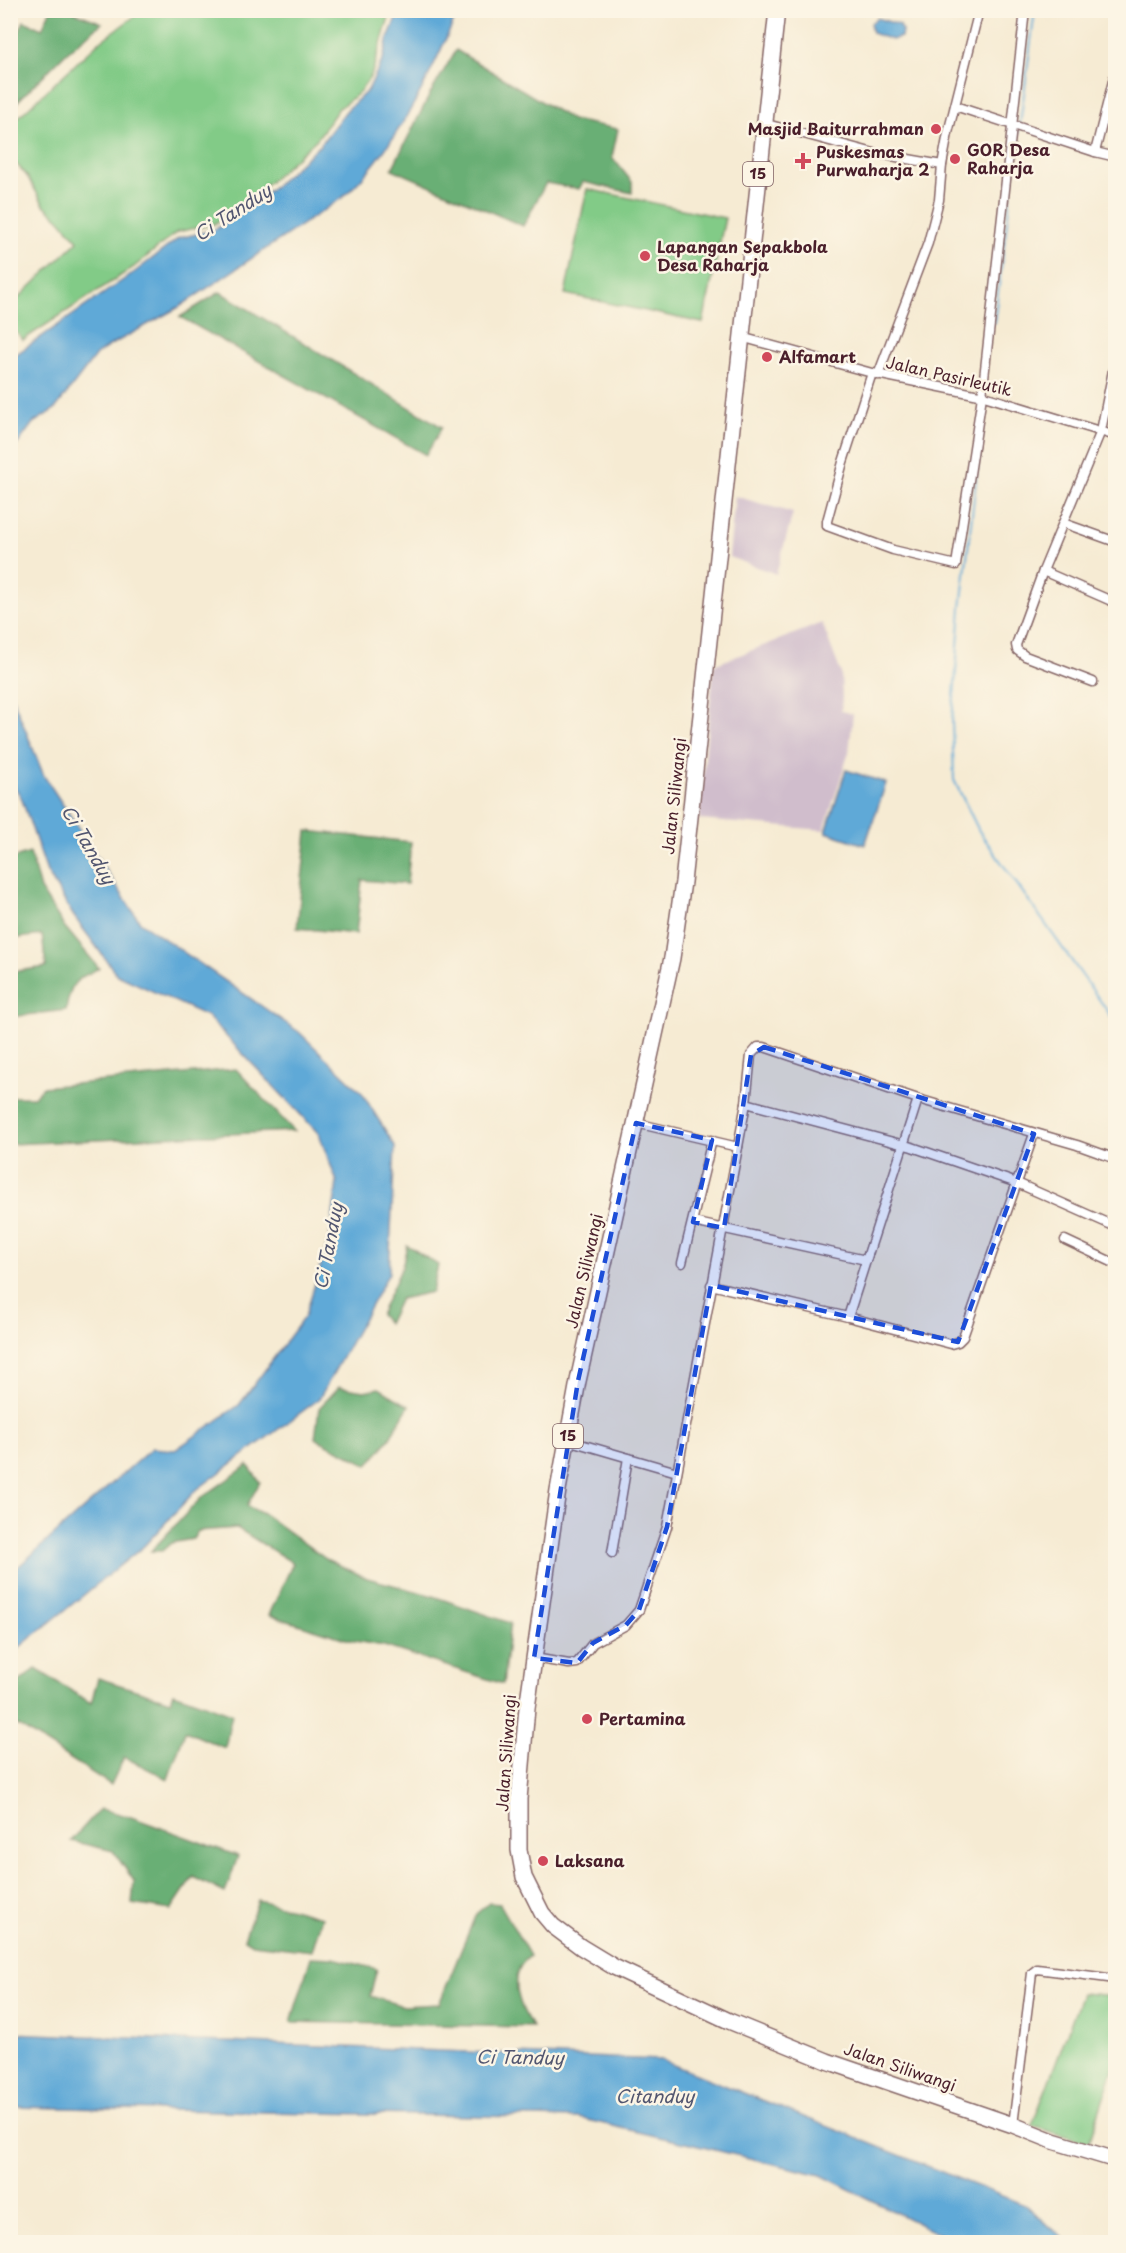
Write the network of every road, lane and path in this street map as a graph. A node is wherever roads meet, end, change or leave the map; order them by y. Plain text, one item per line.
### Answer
1 (777, 10) edge
2 (979, 10) edge
3 (1024, 10) edge
4 (1100, 10) edge
5 (1116, 15) edge
6 (1116, 69) edge
7 (1112, 96) edge
8 (955, 106) junction
9 (763, 123) junction
10 (1018, 127) junction
11 (1095, 152) junction
12 (1116, 157) edge
13 (942, 165) junction
14 (741, 337) junction
15 (1116, 355) edge
16 (875, 374) junction
17 (1113, 387) edge
18 (986, 397) junction
19 (1101, 431) junction
20 (1116, 436) edge
21 (1063, 523) junction
22 (1116, 543) edge
23 (1043, 571) junction
24 (1116, 603) edge
25 (1093, 682) dead end
26 (918, 1099) junction
27 (746, 1103) junction
28 (636, 1123) junction
29 (1034, 1134) junction
30 (712, 1140) junction
31 (905, 1145) junction
32 (738, 1147) junction
33 (1116, 1159) edge
34 (1017, 1183) junction
35 (693, 1222) junction
36 (1116, 1227) edge
37 (724, 1228) junction
38 (1065, 1240) dead end
39 (866, 1260) junction
40 (682, 1263) dead end
41 (1116, 1264) edge
42 (711, 1285) junction
43 (848, 1317) junction
44 (567, 1440) junction
45 (628, 1458) junction
46 (677, 1472) junction
47 (612, 1553) dead end
48 (534, 1658) junction
49 (1116, 1979) edge
50 (1013, 2125) junction
51 (1116, 2160) edge

1 - 9 highway, Jalan Siliwangi / 15
2 - 8 street
3 - 10 street
4 - 5 street
6 - 7 street
7 - 11 street
8 - 10 street
8 - 13 street
9 - 13 street
9 - 14 highway, Jalan Siliwangi / 15
10 - 11 street
10 - 18 street
11 - 12 street
13 - 16 street
14 - 16 street, Jalan Pasirleutik
14 - 28 highway, Jalan Siliwangi / 15
15 - 17 street
16 - 18 street, Jalan Pasirleutik
16 - 18 street
17 - 19 street
18 - 19 street, Jalan Pasirleutik
19 - 20 street, Jalan Pasirleutik
19 - 21 street
21 - 22 street
21 - 23 street
23 - 24 street
23 - 25 street
26 - 27 street
26 - 29 street
26 - 31 street
27 - 31 street
27 - 32 street
28 - 30 street
28 - 44 highway, Jalan Siliwangi / 15
29 - 33 street
29 - 34 street
30 - 32 street
30 - 35 street
31 - 34 street
31 - 39 street
32 - 37 street
34 - 36 street
34 - 43 street
35 - 37 street
35 - 40 street
37 - 39 street
37 - 42 street
38 - 41 street
39 - 43 street
42 - 43 street
42 - 46 street
44 - 45 street
44 - 48 highway, Jalan Siliwangi / 15
45 - 46 street
45 - 47 street
46 - 48 street
48 - 50 highway, Jalan Siliwangi / 15
49 - 50 street
50 - 51 highway, Jalan Siliwangi / 15

